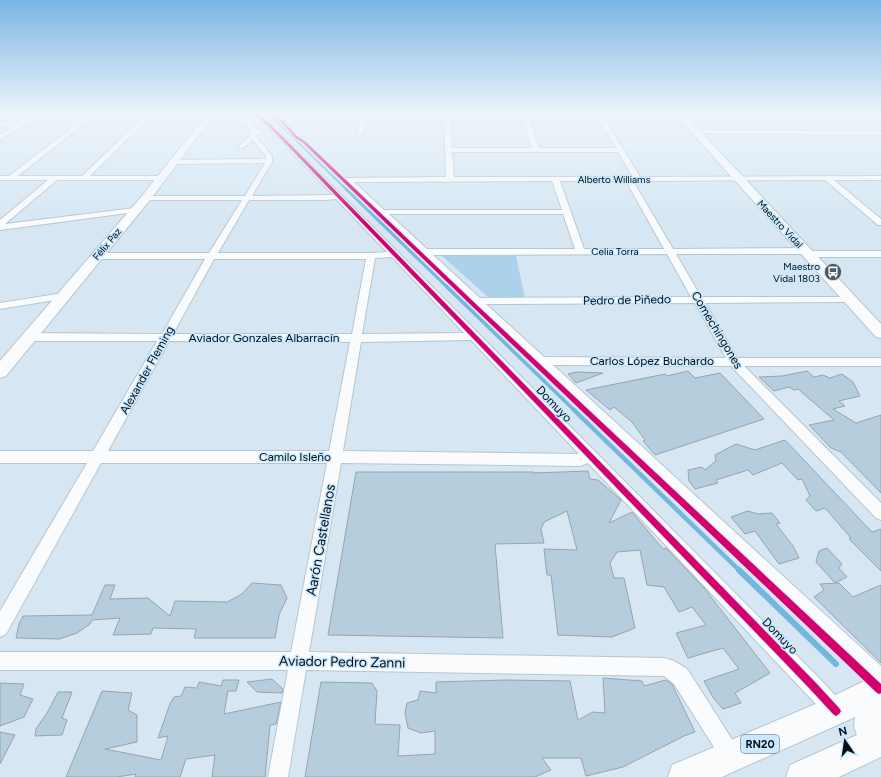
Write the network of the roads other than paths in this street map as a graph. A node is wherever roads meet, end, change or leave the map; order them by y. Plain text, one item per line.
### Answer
1 (47, 150) edge
2 (113, 150) edge
3 (183, 150) edge
4 (265, 150) edge
5 (294, 150) edge
6 (449, 150) edge
7 (620, 150) edge
8 (712, 150) edge
9 (269, 161) junction
10 (174, 162) junction
11 (0, 178) edge
12 (12, 178) junction
13 (55, 178) junction
14 (84, 178) junction
15 (162, 178) junction
16 (827, 178) junction
17 (881, 178) edge
18 (555, 179) junction
19 (633, 179) junction
20 (738, 179) junction
21 (347, 180) joint
22 (450, 180) junction
23 (338, 196) junction
24 (146, 198) junction
25 (246, 198) junction
26 (135, 210) junction
27 (382, 212) junction
28 (566, 212) junction
29 (881, 223) edge
30 (0, 225) edge
31 (580, 251) junction
32 (670, 251) junction
33 (424, 252) junction
34 (807, 253) junction
35 (395, 254) junction
36 (881, 254) edge
37 (212, 255) junction
38 (97, 256) junction
39 (371, 256) junction
40 (63, 296) junction
41 (698, 299) junction
42 (849, 299) junction
43 (477, 301) junction
44 (0, 306) edge
45 (881, 333) edge
46 (474, 336) junction
47 (29, 338) junction
48 (165, 338) junction
49 (357, 338) junction
50 (542, 361) junction
51 (734, 362) junction
52 (881, 362) edge
53 (0, 372) edge
54 (589, 456) junction
55 (0, 457) edge
56 (336, 457) junction
57 (98, 458) junction
58 (881, 513) edge
59 (0, 628) edge
60 (0, 661) edge
61 (299, 661) junction
62 (881, 679) edge
63 (881, 688) edge
64 (836, 711) junction
65 (881, 711) edge
66 (880, 744) edge
67 (731, 756) junction
68 (278, 777) edge
69 (684, 777) edge
70 (802, 777) edge

1 - 12 street
2 - 14 street
3 - 10 main road, Félix Paz
4 - 9 street
5 - 23 street, Domuyo
6 - 22 street
7 - 19 street, Comechingones
8 - 20 main road, Maestro Vidal
9 - 10 street
9 - 25 street, Alexander Fleming
10 - 15 main road, Félix Paz
11 - 12 street
12 - 13 street
13 - 14 street
13 - 30 street
14 - 15 street
15 - 24 main road, Félix Paz
16 - 17 street, Alberto Williams
16 - 20 street, Alberto Williams
16 - 29 street
18 - 19 street, Alberto Williams
18 - 22 street, Alberto Williams
18 - 28 street
19 - 20 street, Alberto Williams
19 - 32 street, Comechingones
20 - 34 main road, Maestro Vidal
21 - 22 street, Alberto Williams
21 - 27 street, Domuyo
23 - 25 street
23 - 35 street, Domuyo
24 - 25 street
24 - 26 main road, Félix Paz
25 - 37 street, Alexander Fleming
26 - 30 street
26 - 38 main road, Félix Paz
27 - 28 street
27 - 33 street, Domuyo
28 - 31 street
31 - 32 street, Celia Torra
31 - 33 street, Celia Torra
32 - 34 street, Celia Torra
32 - 41 street, Comechingones
33 - 43 street, Domuyo
34 - 36 street, Celia Torra
34 - 42 main road, Maestro Vidal
35 - 39 street
35 - 46 street, Domuyo
37 - 38 street
37 - 39 street
37 - 48 street, Alexander Fleming
38 - 40 main road, Félix Paz
39 - 49 street, Aarón Castellanos
40 - 44 street
40 - 47 main road, Félix Paz
41 - 42 street, Pedro de Piñedo
41 - 43 street, Pedro de Piñedo
41 - 51 street, Comechingones
42 - 45 main road, Maestro Vidal
43 - 50 street, Domuyo
46 - 49 street, Aviador Gonzales Albarracín
46 - 54 street, Domuyo
47 - 48 street, Aviador Gonzales Albarracín
47 - 53 main road, Félix Paz
48 - 49 street, Aviador Gonzales Albarracín
48 - 57 street, Alexander Fleming
49 - 56 street, Aarón Castellanos
50 - 51 street, Carlos López Buchardo
50 - 62 street, Domuyo
51 - 52 street, Carlos López Buchardo
51 - 58 street, Comechingones
54 - 56 street, Camilo Isleño
54 - 64 street, Domuyo
55 - 57 street, Camilo Isleño
56 - 57 street, Camilo Isleño
56 - 61 street, Aarón Castellanos
57 - 59 street, Alexander Fleming
60 - 61 street, Aviador Pedro Zanni
61 - 67 street, Aviador Pedro Zanni
61 - 68 street, Aarón Castellanos
63 - 64 main road, RN20
64 - 67 main road, RN20
65 - 66 main road
66 - 70 main road
67 - 69 main road, RN20

